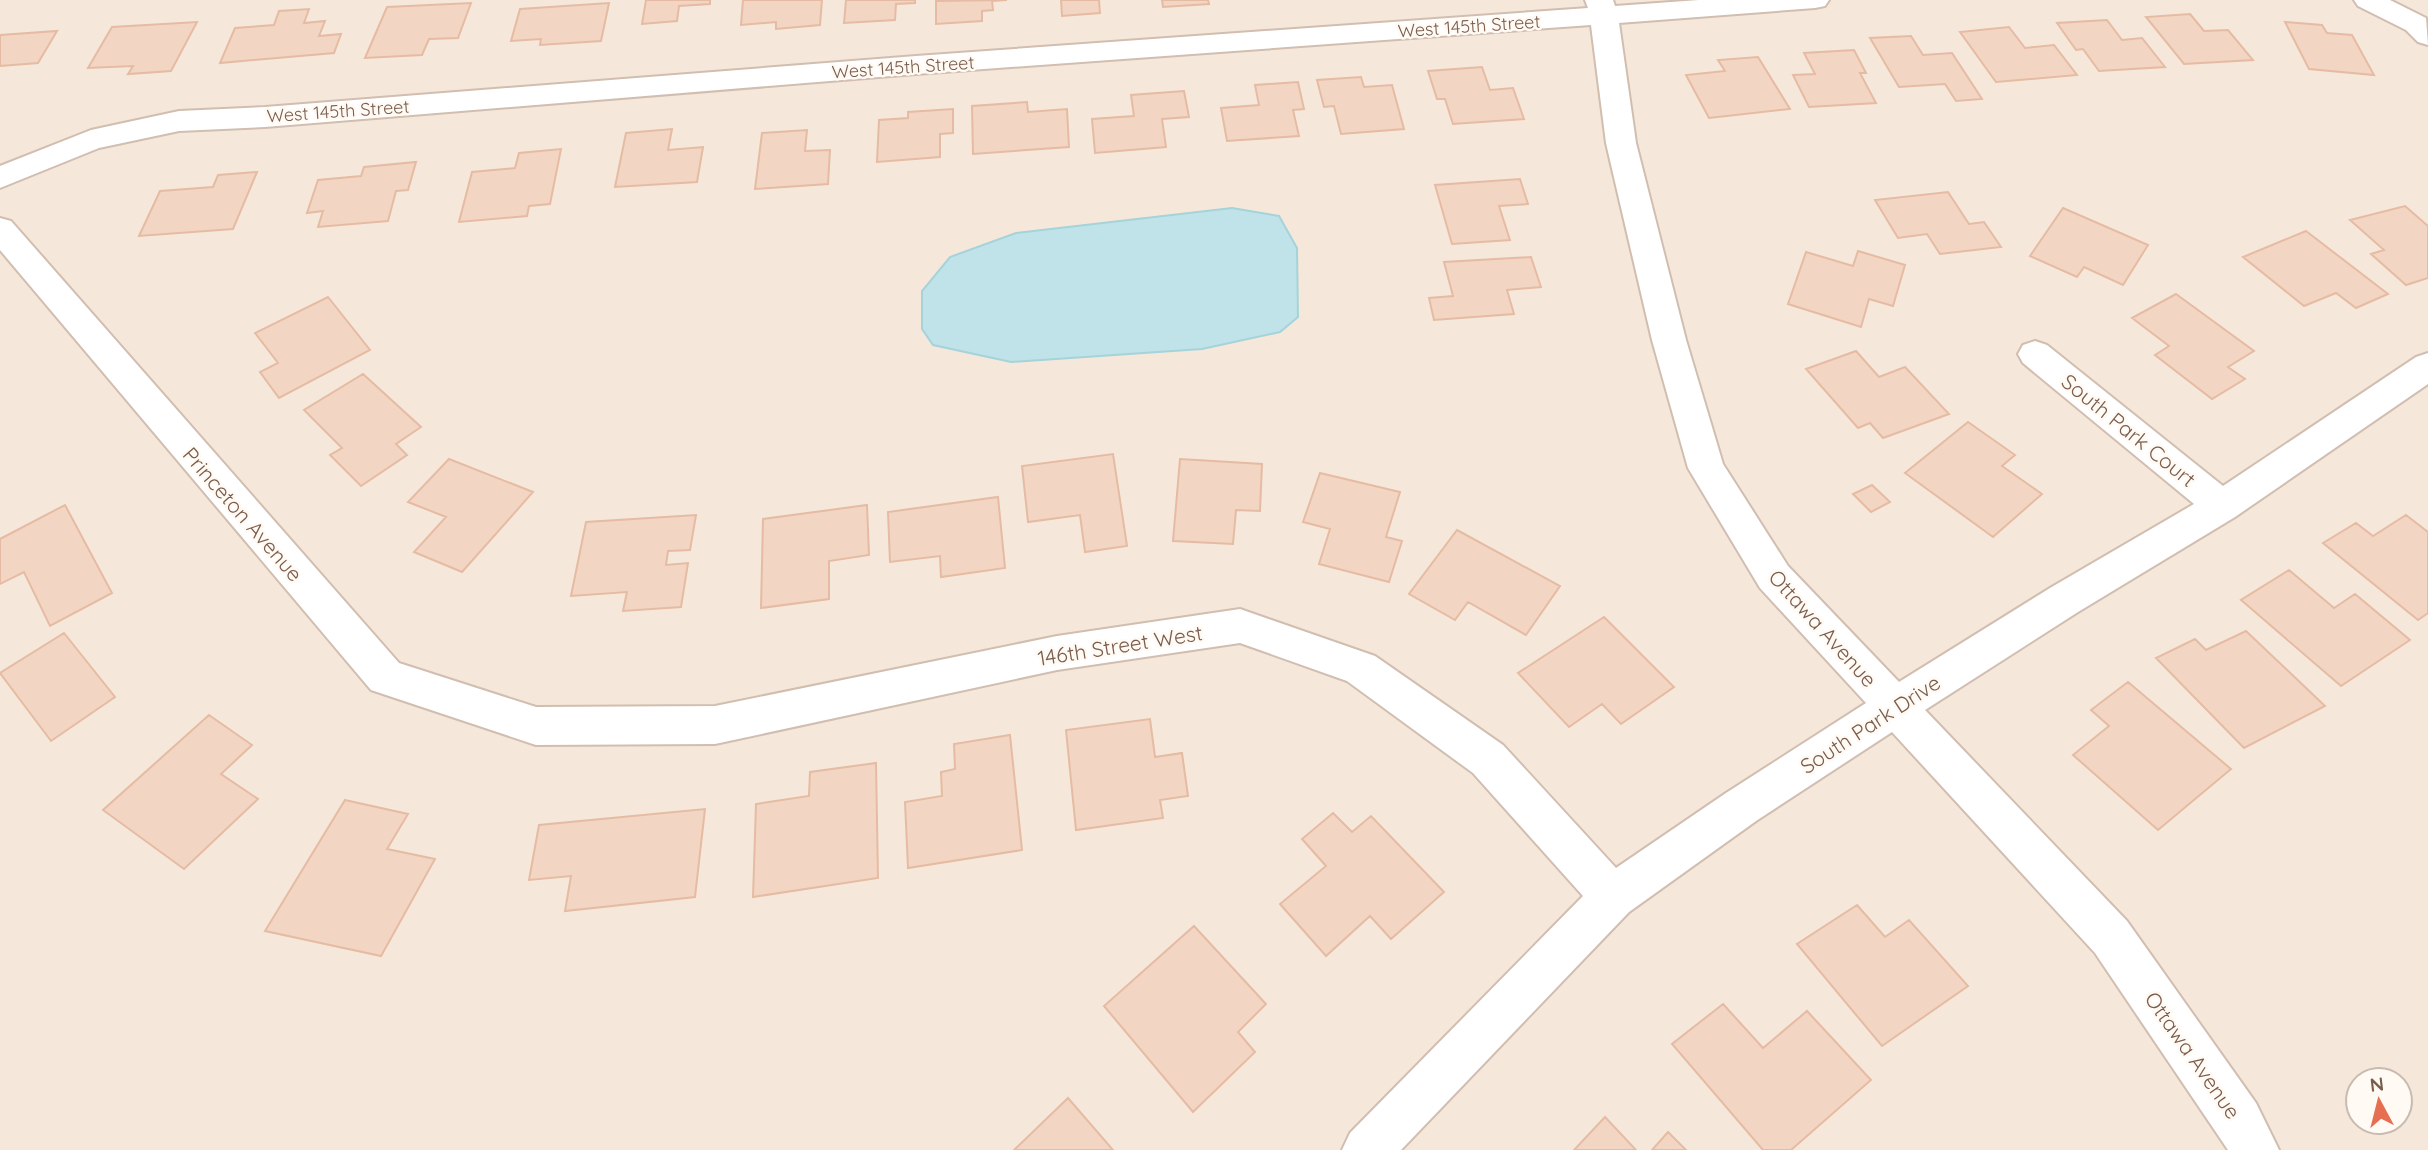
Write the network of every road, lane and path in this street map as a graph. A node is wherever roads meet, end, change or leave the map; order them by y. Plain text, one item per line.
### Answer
1 (1815, 0) edge
2 (2368, 0) edge
3 (1602, 8) edge
4 (2428, 36) edge
5 (0, 178) edge
6 (0, 229) edge
7 (2035, 354) dead end
8 (2428, 366) edge
9 (2222, 506) junction
10 (1895, 707) junction
11 (536, 726) joint
12 (1613, 897) junction
13 (1367, 1150) edge
14 (2254, 1150) edge

1 - 3 street, West 145th Street
2 - 4 street
3 - 5 street, West 145th Street
3 - 10 street, Ottawa Avenue
6 - 11 street, Princeton Avenue
7 - 9 street, South Park Court
8 - 9 street, South Park Drive
9 - 10 street, South Park Drive
10 - 12 street, South Park Drive
10 - 14 street, Ottawa Avenue
11 - 12 street, 146th Street West
12 - 13 street, South Park Drive

